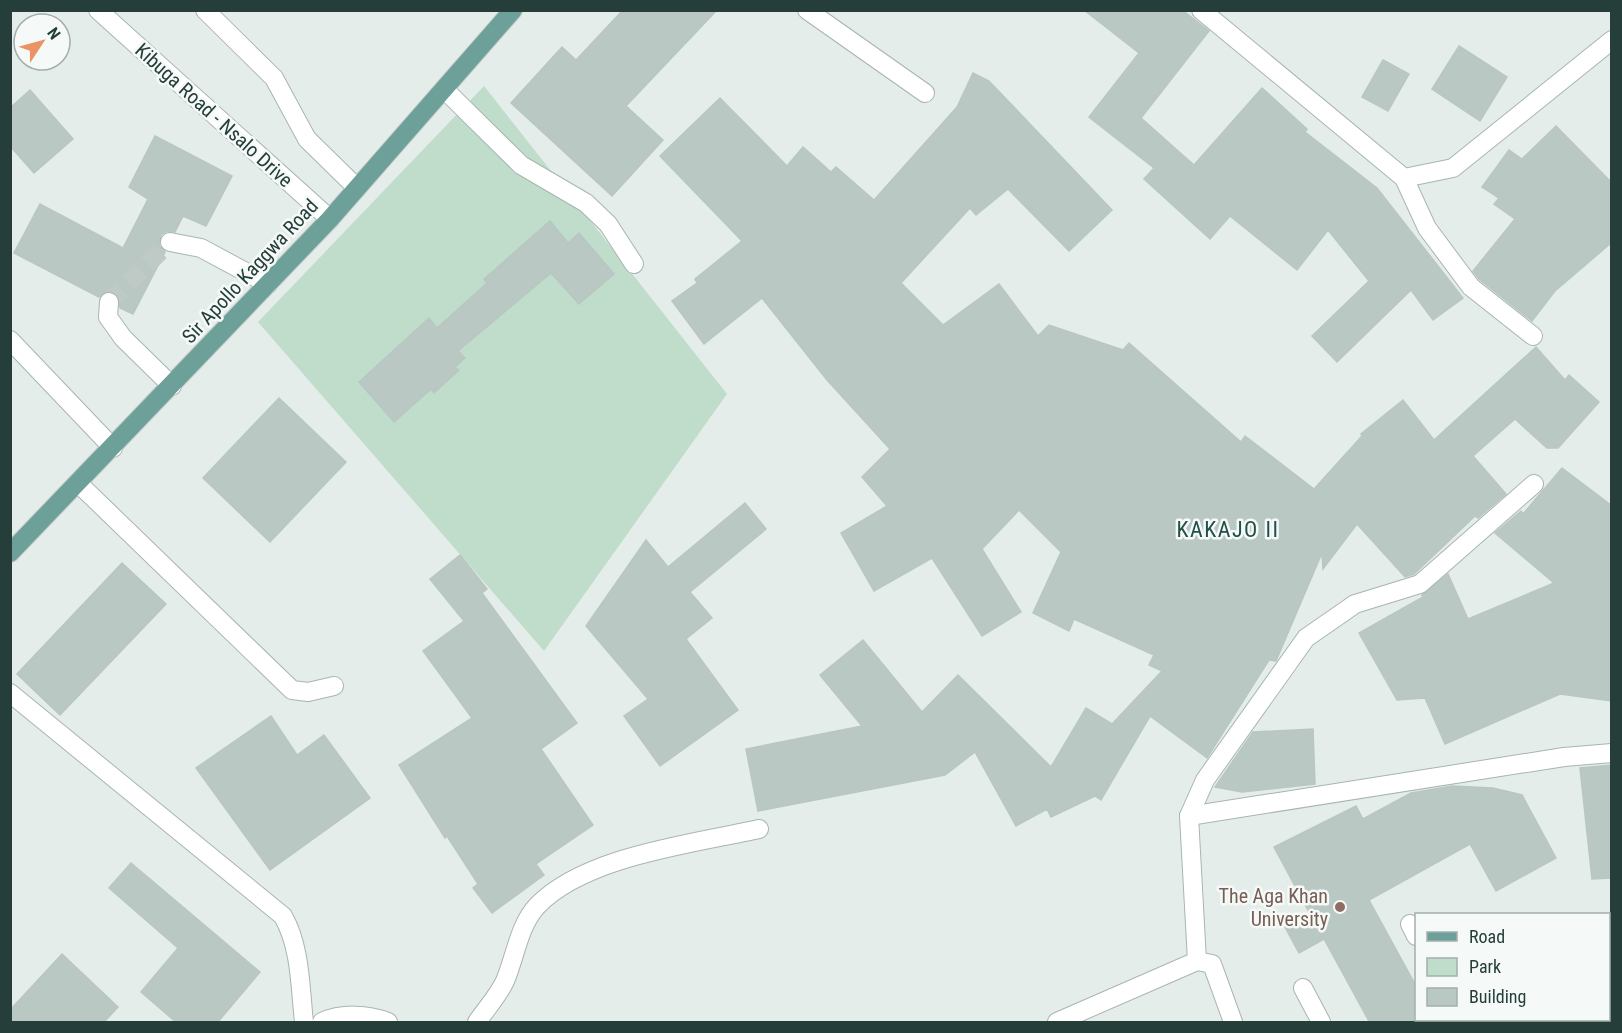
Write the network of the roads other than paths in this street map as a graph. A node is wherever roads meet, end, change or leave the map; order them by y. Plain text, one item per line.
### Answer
1 (98, 10) edge
2 (205, 10) edge
3 (513, 10) edge
4 (807, 10) edge
5 (1201, 10) edge
6 (1611, 40) edge
7 (444, 89) junction
8 (925, 93) dead end
9 (1404, 178) junction
10 (357, 188) junction
11 (330, 219) junction
12 (170, 243) dead end
13 (634, 264) dead end
14 (268, 284) junction
15 (109, 302) dead end
16 (1533, 336) dead end
17 (10, 340) edge
18 (172, 386) junction
19 (113, 448) junction
20 (78, 483) junction
21 (1534, 484) dead end
22 (10, 553) edge
23 (334, 686) dead end
24 (10, 693) edge
25 (1611, 753) edge
26 (1189, 816) junction
27 (759, 829) dead end
28 (1197, 961) junction
29 (1303, 988) dead end
30 (304, 1023) edge
31 (322, 1023) edge
32 (388, 1023) edge
33 (477, 1023) edge
34 (1057, 1023) edge
35 (1233, 1023) edge
36 (1320, 1023) edge

1 - 11 street, Kibuga Road - Nsalo Drive
2 - 10 street
3 - 7 main road, Sir Apollo Kaggwa Road
4 - 8 street
5 - 9 street
6 - 9 street
7 - 10 main road, Sir Apollo Kaggwa Road
7 - 13 street
9 - 16 street
10 - 11 main road, Sir Apollo Kaggwa Road
11 - 14 main road, Sir Apollo Kaggwa Road
12 - 14 street
14 - 18 main road, Sir Apollo Kaggwa Road
15 - 18 street
17 - 19 street
18 - 19 main road, Sir Apollo Kaggwa Road
19 - 20 main road, Sir Apollo Kaggwa Road
20 - 22 main road, Sir Apollo Kaggwa Road
20 - 23 street
21 - 26 street
24 - 30 street
25 - 26 street
26 - 28 street
27 - 33 street
28 - 34 street
28 - 35 street
29 - 36 street
31 - 32 street

